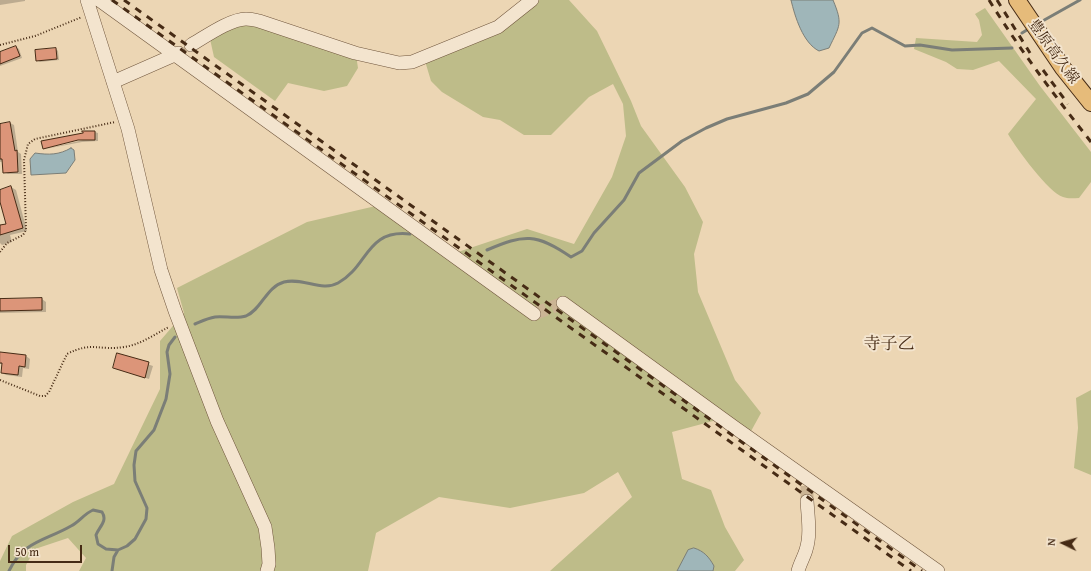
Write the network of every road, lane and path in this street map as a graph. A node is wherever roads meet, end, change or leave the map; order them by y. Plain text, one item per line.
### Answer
1 (87, 0) edge
2 (98, 0) edge
3 (532, 0) edge
4 (1017, 0) edge
5 (91, 14) junction
6 (0, 45) edge
7 (191, 45) dead end
8 (177, 54) junction
9 (113, 82) junction
10 (1091, 103) edge
11 (125, 120) junction
12 (0, 252) edge
13 (563, 303) dead end
14 (534, 314) dead end
15 (179, 322) junction
16 (0, 380) edge
17 (807, 501) tunnel mouth
18 (267, 571) edge
19 (798, 571) edge
20 (938, 571) edge

1 - 5 street
2 - 8 street
3 - 7 street
4 - 10 main road, 豊原高久線
5 - 6 path
5 - 9 street
8 - 9 street
8 - 14 street
9 - 11 street
11 - 12 path
11 - 15 street
13 - 20 street
15 - 16 path
15 - 18 street
17 - 19 street

